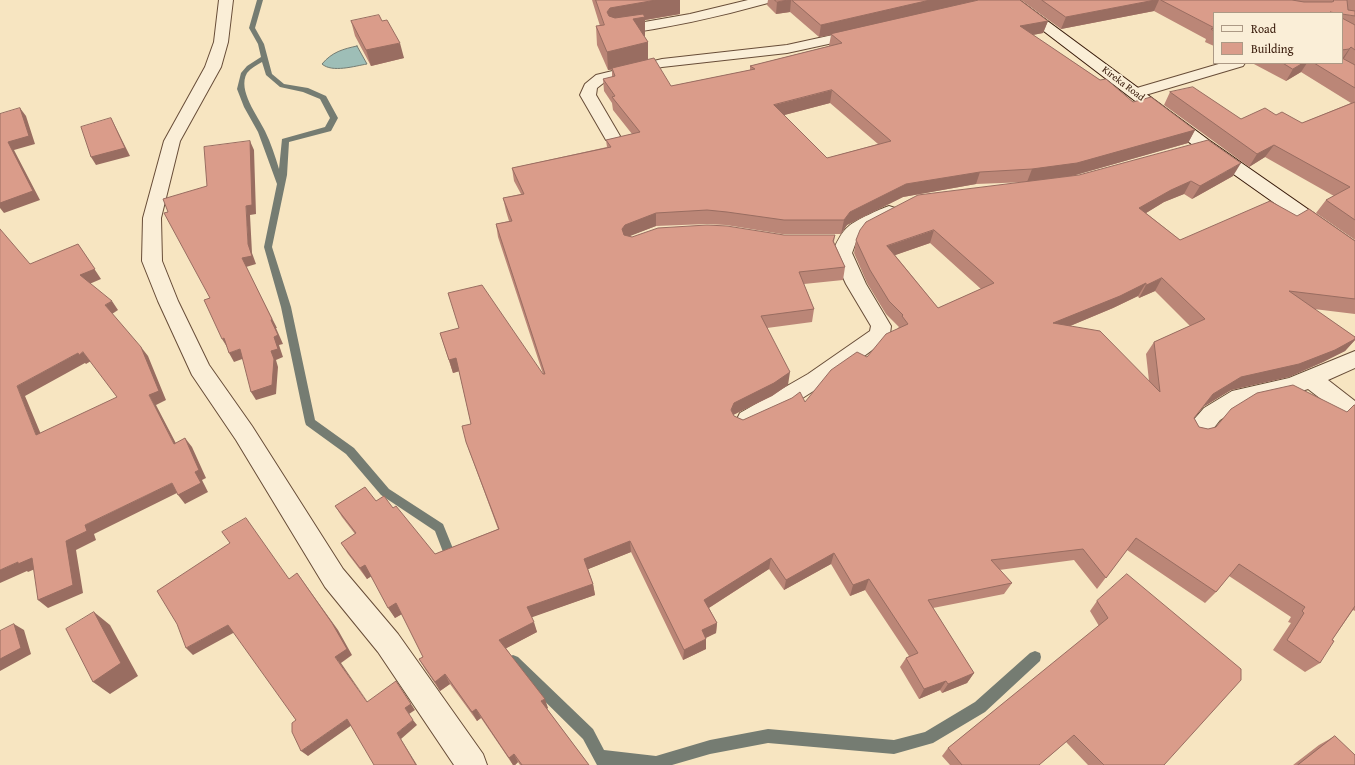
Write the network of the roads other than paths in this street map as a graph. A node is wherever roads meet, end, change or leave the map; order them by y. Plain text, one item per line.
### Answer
1 (226, 0) edge
2 (763, 0) edge
3 (1003, 1) edge
4 (873, 30) edge
5 (616, 31) edge
6 (1235, 64) edge
7 (1136, 93) junction
8 (612, 136) dead end
9 (1204, 145) junction
10 (1183, 151) edge
11 (903, 205) edge
12 (826, 241) edge
13 (847, 241) junction
14 (1355, 250) edge
15 (1355, 359) edge
16 (1311, 379) junction
17 (1355, 413) edge
18 (742, 422) edge
19 (1198, 431) edge
20 (472, 765) edge

1 - 20 street
2 - 5 street
3 - 7 street, Kireka Road
4 - 8 street
6 - 7 street
7 - 9 street, Kireka Road
9 - 10 street
9 - 14 street, Kireka Road
11 - 13 street
12 - 13 street
13 - 18 street
15 - 16 street
16 - 17 street
16 - 19 street

